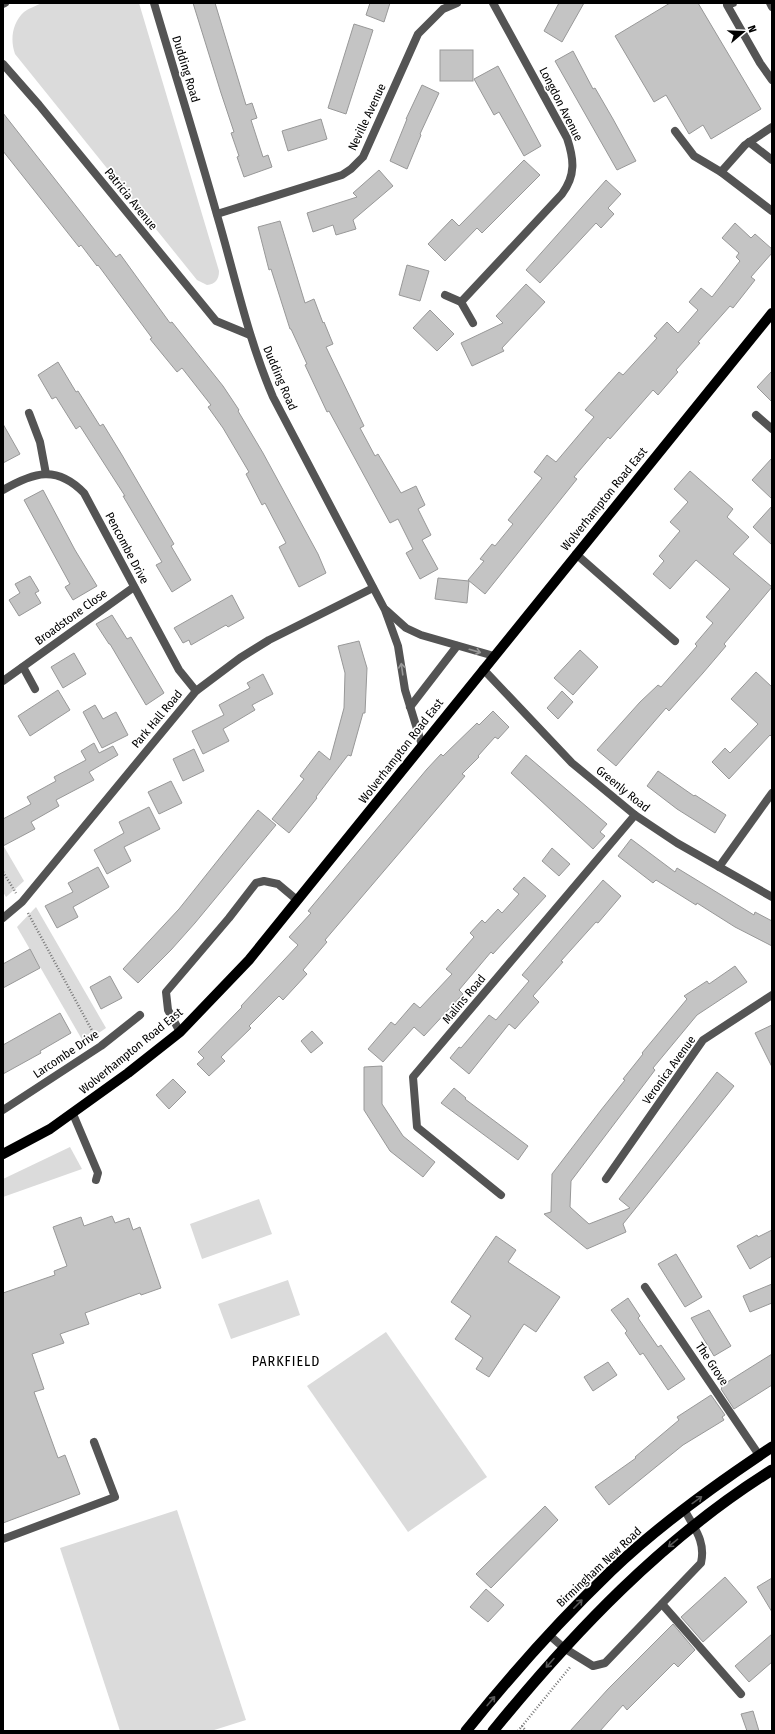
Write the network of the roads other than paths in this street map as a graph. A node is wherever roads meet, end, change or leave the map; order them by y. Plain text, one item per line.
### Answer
1 (154, 3) edge
2 (457, 3) edge
3 (493, 3) edge
4 (770, 3) edge
5 (728, 4) edge
6 (772, 7) edge
7 (3, 64) edge
8 (772, 80) edge
9 (772, 127) edge
10 (675, 131) dead end
11 (748, 142) junction
12 (772, 160) edge
13 (721, 172) junction
14 (772, 211) edge
15 (217, 214) junction
16 (445, 295) dead end
17 (461, 302) junction
18 (772, 313) edge
19 (473, 323) dead end
20 (250, 335) junction
21 (29, 413) dead end
22 (756, 415) dead end
23 (772, 429) edge
24 (46, 474) junction
25 (3, 490) edge
26 (576, 554) junction
27 (134, 586) junction
28 (373, 588) junction
29 (385, 610) junction
30 (675, 641) dead end
31 (457, 646) junction
32 (494, 656) junction
33 (23, 667) junction
34 (483, 669) junction
35 (3, 681) edge
36 (35, 689) dead end
37 (196, 691) junction
38 (410, 707) junction
39 (422, 745) junction
40 (772, 793) edge
41 (635, 815) junction
42 (718, 867) junction
43 (772, 897) edge
44 (298, 900) junction
45 (3, 918) edge
46 (772, 995) edge
47 (140, 1015) dead end
48 (180, 1032) junction
49 (3, 1110) edge
50 (73, 1114) junction
51 (3, 1154) edge
52 (606, 1179) dead end
53 (96, 1180) dead end
54 (501, 1195) dead end
55 (645, 1287) dead end
56 (94, 1442) dead end
57 (772, 1447) edge
58 (759, 1455) junction
59 (772, 1470) edge
60 (684, 1509) junction
61 (693, 1526) junction
62 (3, 1539) edge
63 (662, 1604) junction
64 (548, 1634) junction
65 (564, 1648) junction
66 (741, 1694) dead end
67 (466, 1731) edge
68 (493, 1731) edge

1 - 15 street, Dudding Road
2 - 15 street, Neville Avenue
3 - 17 street, Longdon Avenue
4 - 6 street
5 - 8 street
7 - 20 street, Patricia Avenue
9 - 11 street
10 - 13 street
11 - 12 street
11 - 13 street
13 - 14 street
15 - 20 street, Dudding Road
16 - 17 street
17 - 19 street
18 - 26 main road, Wolverhampton Road East
20 - 28 street, Dudding Road
21 - 24 street
22 - 23 street
24 - 25 street, Pencombe Drive
24 - 27 street, Pencombe Drive
26 - 30 street
26 - 32 main road, Wolverhampton Road East
27 - 33 street, Broadstone Close
27 - 37 street, Pencombe Drive
28 - 29 street, Dudding Road
28 - 37 street, Park Hall Road
29 - 31 street
38 -> 29 street, Dudding Road
31 -> 32 street
31 - 38 street
32 - 34 main road, Wolverhampton Road East
33 - 35 street, Broadstone Close
33 - 36 street
34 - 39 main road, Wolverhampton Road East
34 - 41 street, Greenly Road
37 - 45 street, Park Hall Road
38 - 39 street, Dudding Road
39 - 44 main road, Wolverhampton Road East
40 - 42 street
41 - 42 street, Greenly Road
41 - 54 street, Malins Road
42 - 43 street, Greenly Road
44 - 48 main road, Wolverhampton Road East
44 - 48 street
46 - 52 street, Veronica Avenue
47 - 49 street, Larcombe Drive
48 - 50 main road, Wolverhampton Road East
50 - 51 main road, Wolverhampton Road East
50 - 53 street
55 - 58 street, The Grove
56 - 62 street
57 - 58 highway, Birmingham New Road
60 -> 58 highway, Birmingham New Road
59 - 61 highway
60 - 61 street
64 -> 60 highway, Birmingham New Road
61 - 63 street
61 -> 65 highway
63 - 65 street
63 - 66 street
64 - 65 street
67 -> 64 highway, Birmingham New Road
65 -> 68 highway

